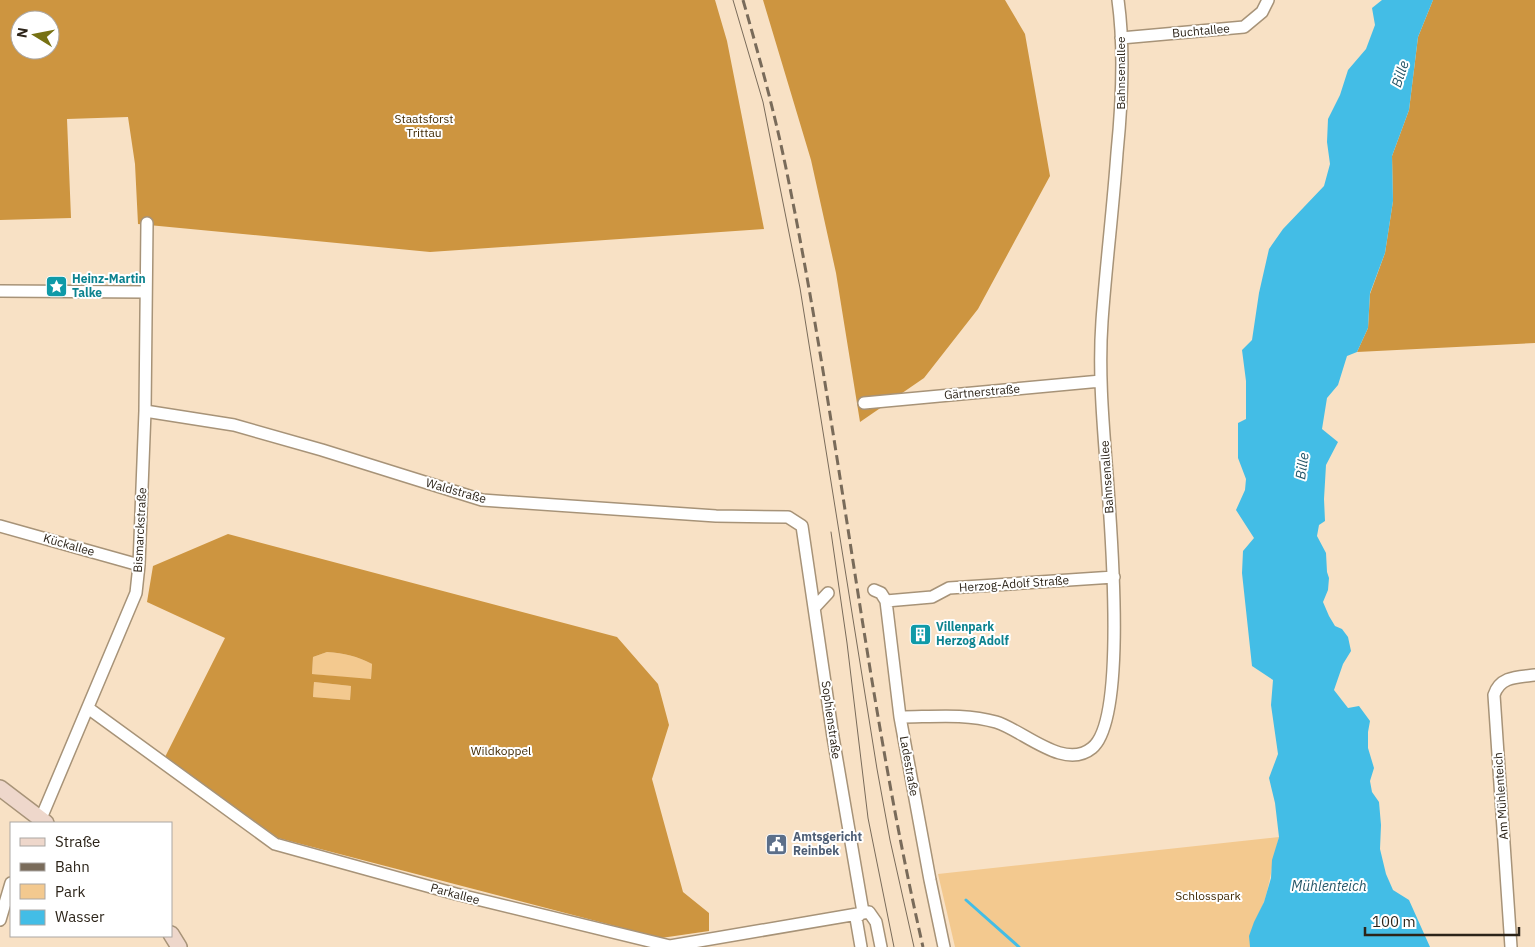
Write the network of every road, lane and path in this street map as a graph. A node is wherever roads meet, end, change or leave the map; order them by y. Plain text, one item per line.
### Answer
1 (1118, 0) edge
2 (1268, 0) edge
3 (1121, 38) junction
4 (147, 223) dead end
5 (0, 291) edge
6 (146, 292) junction
7 (1100, 381) junction
8 (864, 403) dead end
9 (145, 411) junction
10 (0, 526) edge
11 (802, 526) joint
12 (139, 565) junction
13 (1114, 577) junction
14 (874, 590) dead end
15 (828, 593) dead end
16 (886, 601) junction
17 (815, 607) junction
18 (1535, 675) edge
19 (88, 708) junction
20 (900, 717) junction
21 (0, 788) edge
22 (42, 822) edge
23 (10, 886) edge
24 (863, 912) junction
25 (0, 920) edge
26 (172, 936) edge
27 (670, 946) edge
28 (179, 947) edge
29 (861, 947) edge
30 (881, 947) edge
31 (944, 947) edge
32 (1511, 947) edge

1 - 3 street, Bahnsenallee
2 - 3 street, Buchtallee
3 - 7 street, Bahnsenallee
4 - 6 street, Bismarckstraße
5 - 6 street
6 - 9 street, Bismarckstraße
7 - 8 street, Gärtnerstraße
7 - 13 street, Bahnsenallee
9 - 11 street, Waldstraße
9 - 12 street, Bismarckstraße
10 - 12 street, Kückallee
11 - 17 street, Sophienstraße
12 - 19 street, Bismarckstraße
13 - 16 street, Herzog-Adolf Straße
13 - 20 street, Bahnsenallee
14 - 16 street
15 - 17 street
16 - 20 street, Ladestraße
17 - 24 street, Sophienstraße
18 - 32 street, Am Mühlenteich
19 - 22 street, Bismarckstraße
19 - 27 street, Parkallee
20 - 31 street, Ladestraße
21 - 22 main road
23 - 25 street
24 - 27 street, Parkallee
24 - 29 street, Sophienstraße
24 - 30 street
26 - 28 main road

